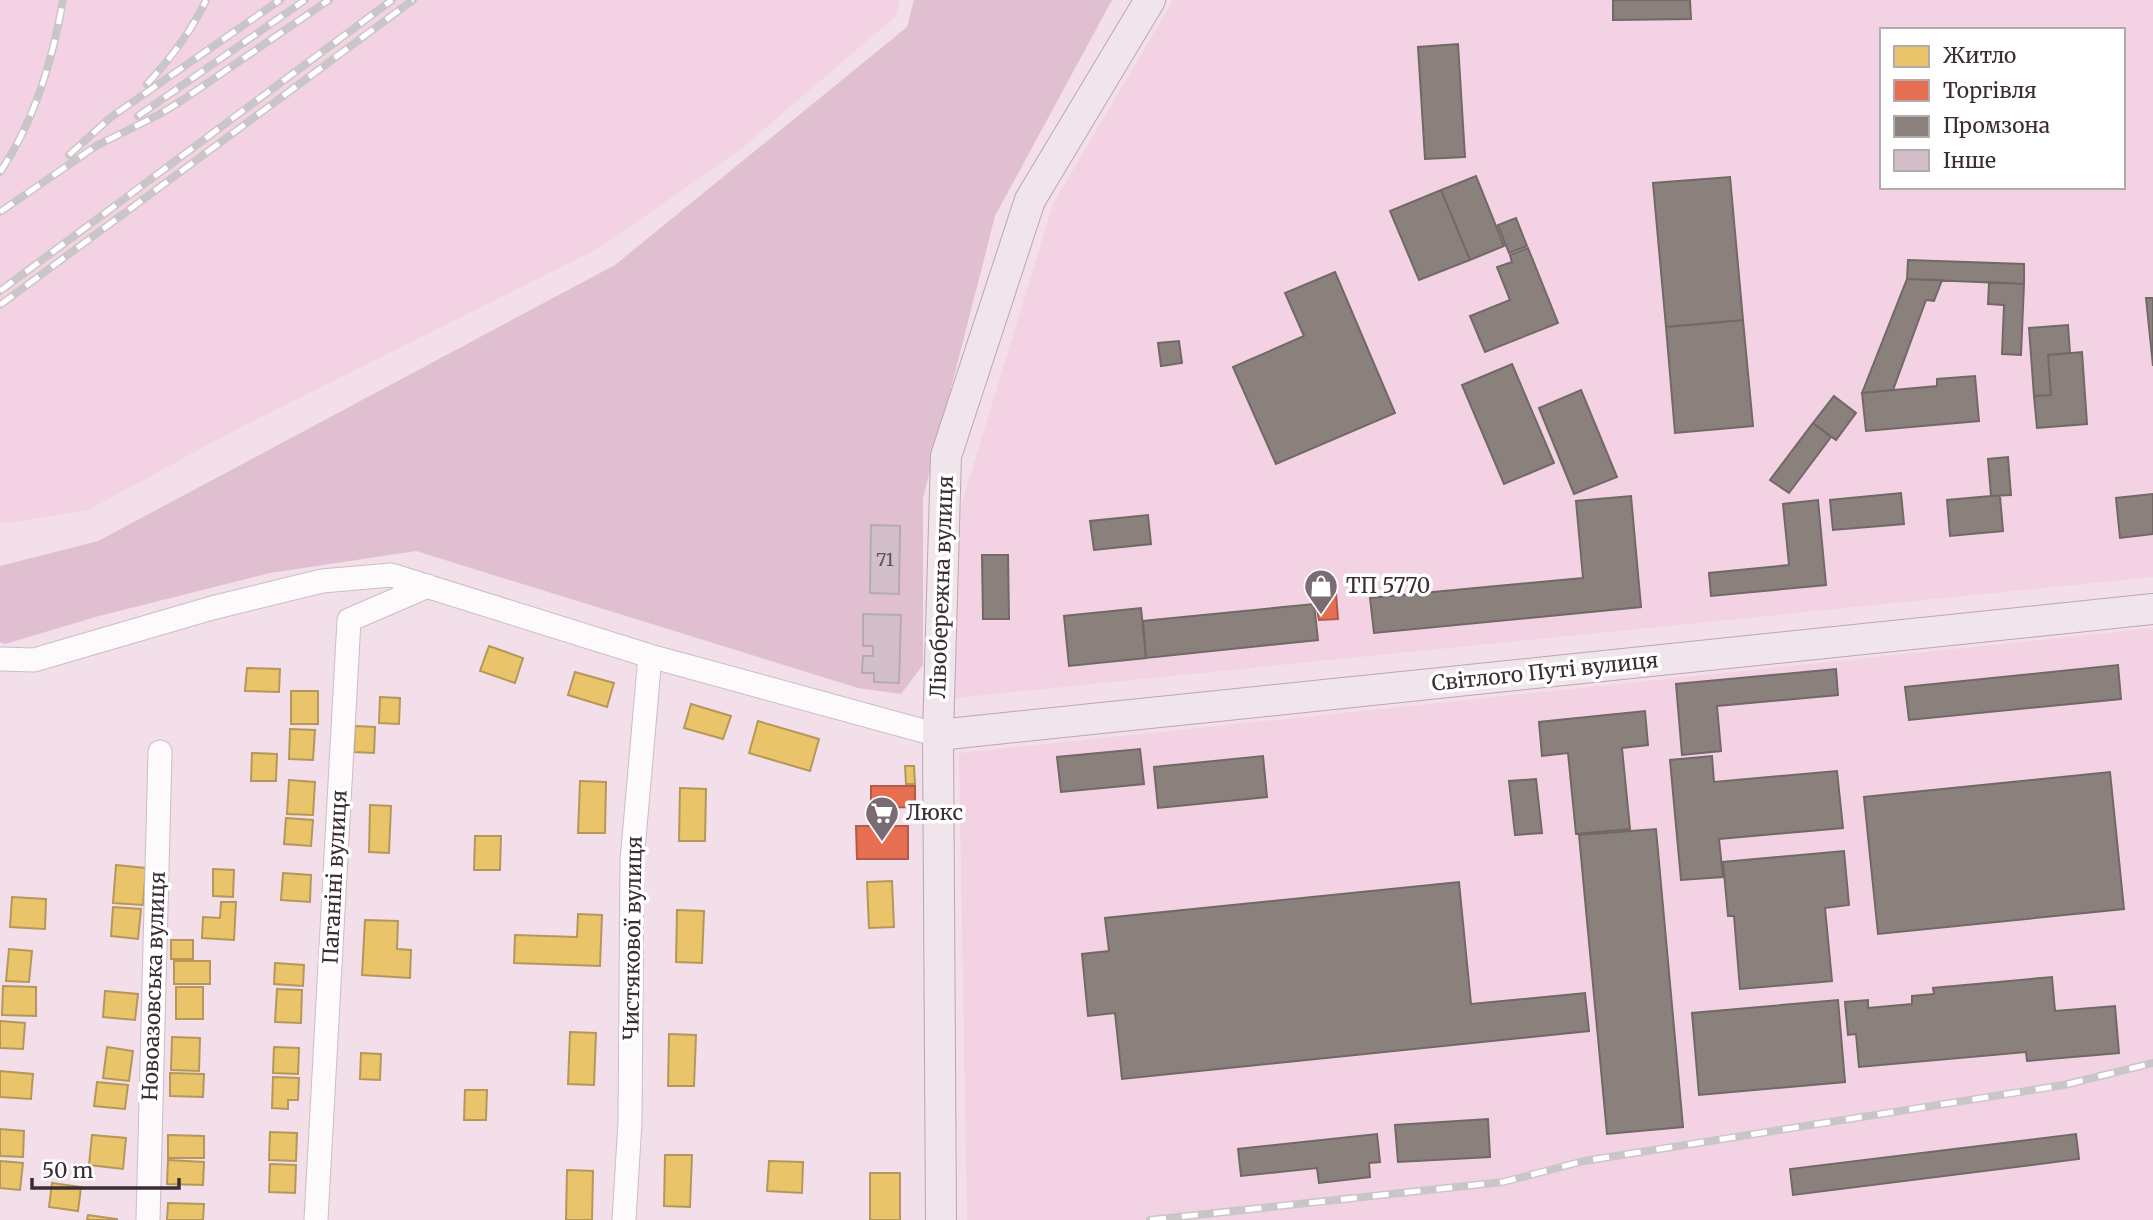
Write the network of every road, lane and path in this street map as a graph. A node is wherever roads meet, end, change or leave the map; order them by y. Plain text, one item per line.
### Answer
1 (1150, 0) edge
2 (428, 586) junction
3 (2153, 609) edge
4 (650, 656) junction
5 (0, 659) edge
6 (938, 735) junction
7 (160, 752) dead end
8 (148, 1220) edge
9 (316, 1220) edge
10 (624, 1220) edge
11 (941, 1220) edge

1 - 6 main road, Лівобережна вулиця
2 - 4 street
2 - 5 street
2 - 9 street, Паганіні вулиця
3 - 6 main road, Світлого Путі вулиця
4 - 6 street
4 - 10 street, Чистякової вулиця
6 - 11 main road, Лівобережна вулиця
7 - 8 street, Новоазовська вулиця

